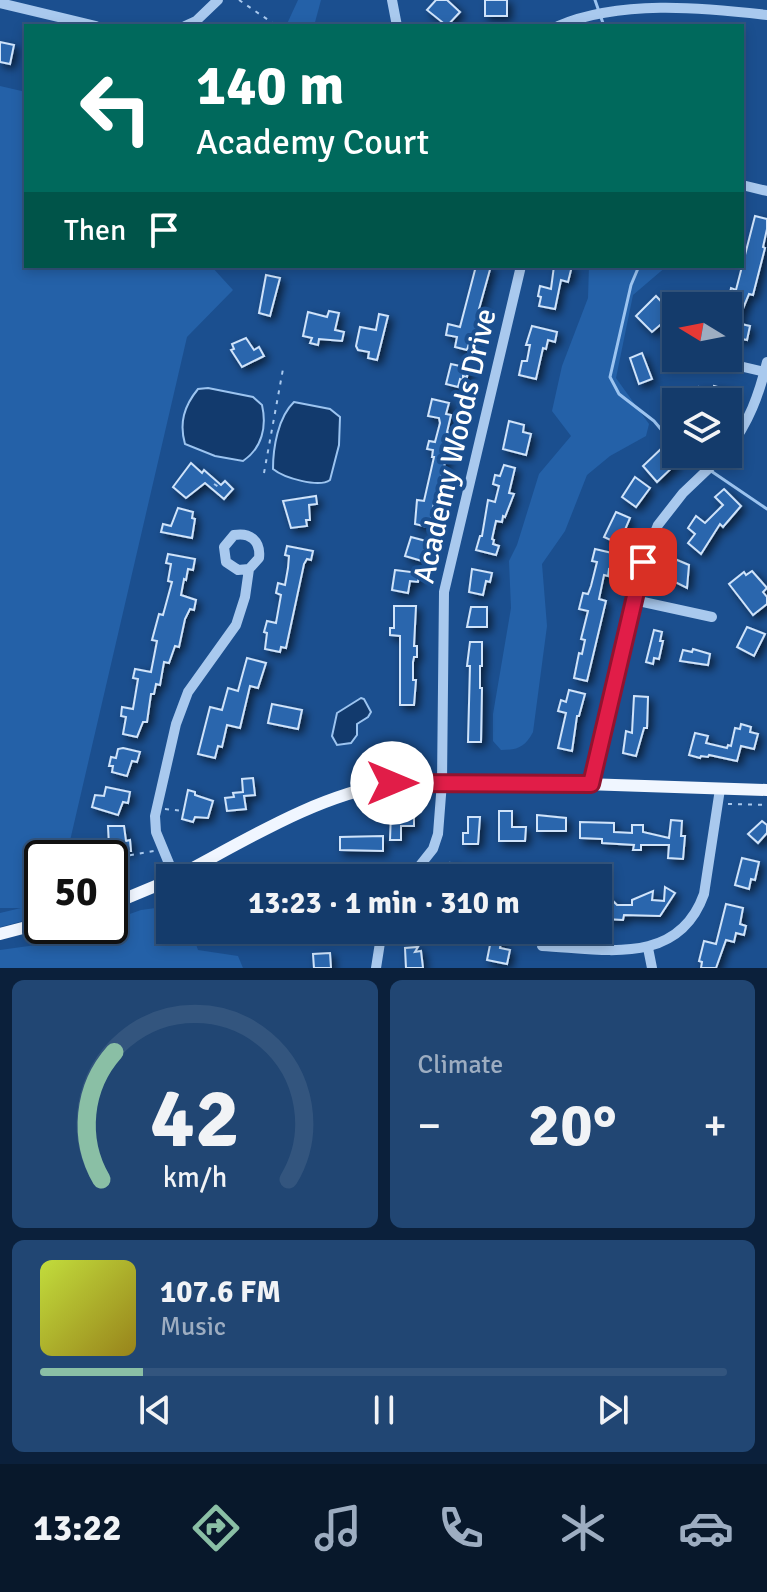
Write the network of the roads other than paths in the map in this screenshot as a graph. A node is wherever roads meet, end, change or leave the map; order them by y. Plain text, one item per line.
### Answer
1 (218, 0) edge
2 (392, 0) edge
3 (622, 1) edge
4 (0, 3) edge
5 (767, 15) edge
6 (88, 24) edge
7 (189, 24) edge
8 (397, 24) edge
9 (562, 24) edge
10 (744, 185) edge
11 (767, 191) edge
12 (521, 268) edge
13 (742, 363) edge
14 (766, 367) edge
15 (742, 428) edge
16 (709, 468) edge
17 (249, 569) dead end
18 (634, 600) junction
19 (712, 617) dead end
20 (442, 782) junction
21 (591, 784) junction
22 (720, 789) junction
23 (767, 790) edge
24 (168, 864) edge
25 (199, 864) edge
26 (421, 864) edge
27 (156, 885) edge
28 (128, 897) edge
29 (24, 928) edge
30 (0, 934) edge
31 (380, 944) edge
32 (542, 946) dead end
33 (648, 948) junction
34 (376, 968) edge
35 (652, 968) edge

1 - 7 street
2 - 8 street
3 - 5 street
3 - 9 street
4 - 6 street
10 - 11 street
12 - 20 street, Academy Woods Drive
13 - 14 street
14 - 15 street
16 - 18 street
17 - 24 street
18 - 19 street
18 - 21 street
20 - 21 main road
20 - 25 main road
20 - 26 street, Academy Woods Drive
21 - 22 main road
22 - 23 main road
22 - 33 street
27 - 28 main road
29 - 30 main road
31 - 34 street
32 - 33 street
33 - 35 street

